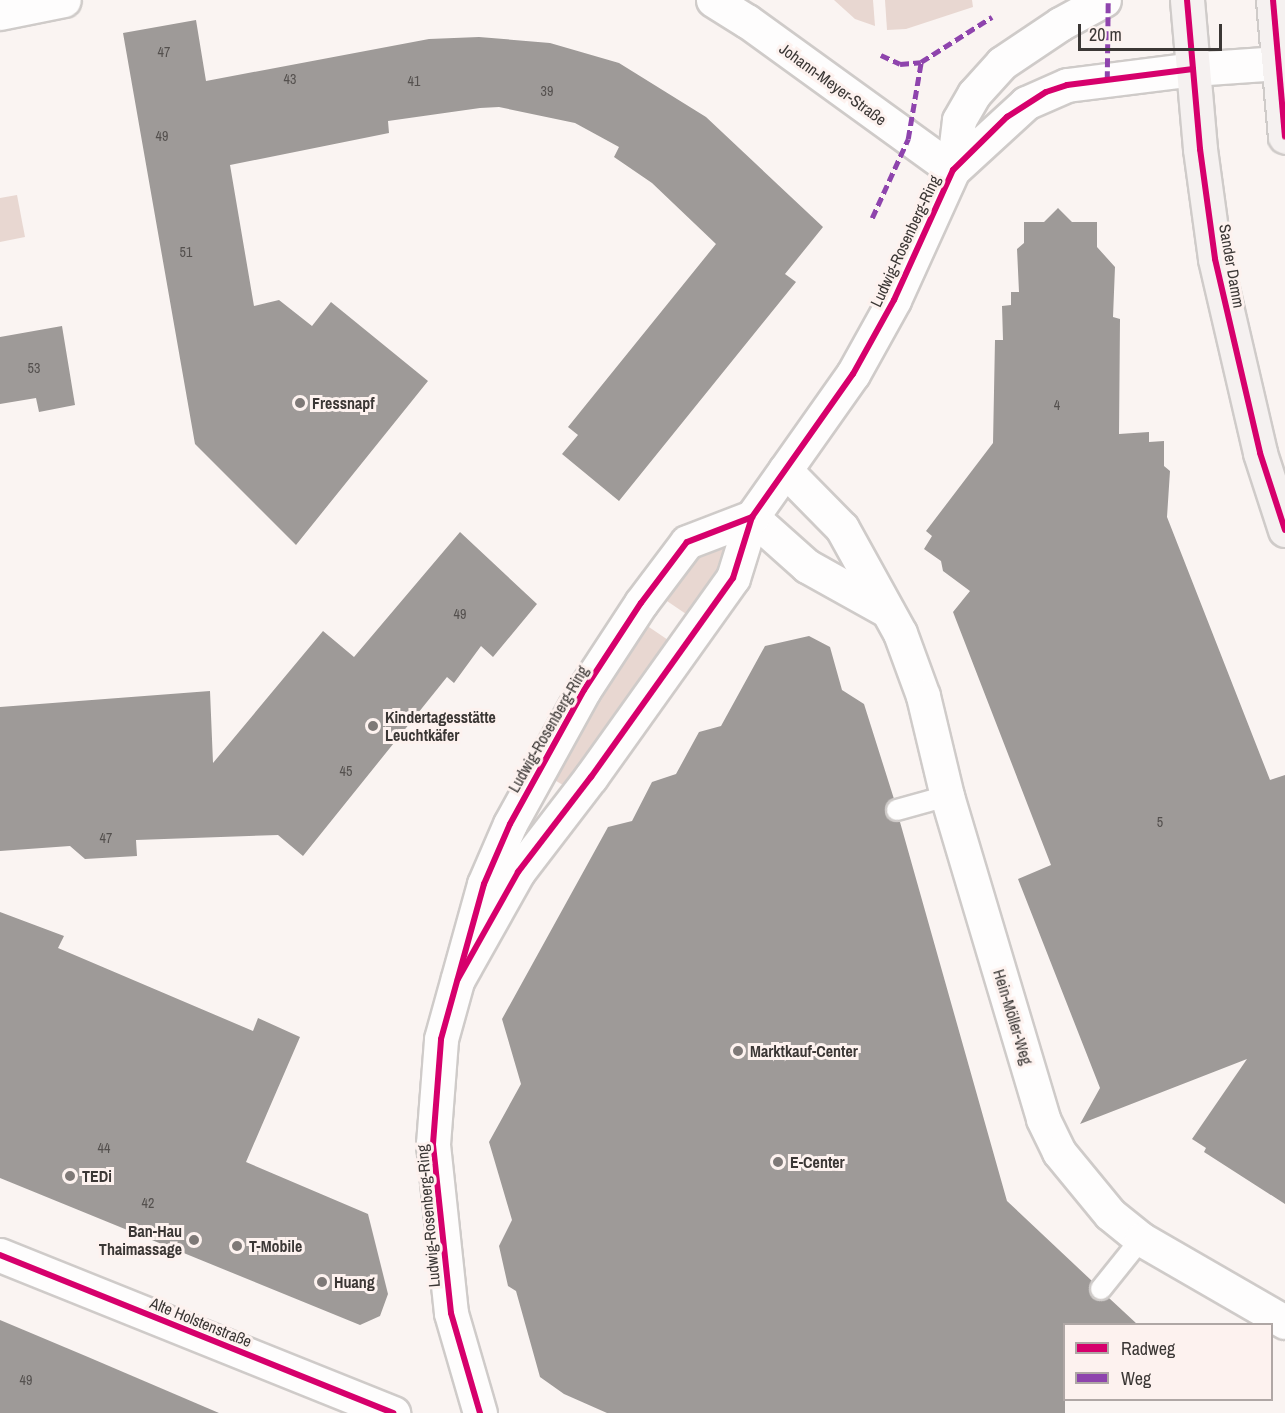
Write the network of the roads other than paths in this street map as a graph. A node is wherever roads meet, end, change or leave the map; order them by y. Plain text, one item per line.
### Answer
1 (64, 0) edge
2 (713, 0) edge
3 (1104, 0) edge
4 (1187, 0) edge
5 (1273, 0) edge
6 (4, 8) edge
7 (1282, 63) edge
8 (1193, 69) junction
9 (1285, 136) edge
10 (953, 171) junction
11 (785, 470) junction
12 (752, 517) junction
13 (1285, 530) edge
14 (884, 609) junction
15 (947, 796) junction
16 (897, 810) dead end
17 (458, 979) junction
18 (1140, 1239) junction
19 (0, 1255) edge
20 (1101, 1289) dead end
21 (1285, 1322) edge
22 (393, 1413) edge
23 (480, 1413) edge

1 - 6 street
2 - 10 street, Johann-Meyer-Straße
3 - 10 street, Ludwig-Rosenberg-Ring
4 - 8 main road, Sander Damm
5 - 7 main road
7 - 8 street, Ludwig-Rosenberg-Ring
7 - 9 main road
8 - 10 street, Ludwig-Rosenberg-Ring
8 - 13 main road, Sander Damm
10 - 11 street, Ludwig-Rosenberg-Ring
11 - 12 street, Ludwig-Rosenberg-Ring
11 - 14 street, Hein-Möller-Weg
12 - 14 street, Hein-Möller-Weg
12 - 17 street, Ludwig-Rosenberg-Ring
12 - 17 street, Ludwig-Rosenberg-Ring
14 - 15 street, Hein-Möller-Weg
15 - 16 lane
15 - 18 street, Hein-Möller-Weg
17 - 23 street, Ludwig-Rosenberg-Ring
18 - 20 lane
18 - 21 street, Hein-Möller-Weg
19 - 22 street, Alte Holstenstraße

